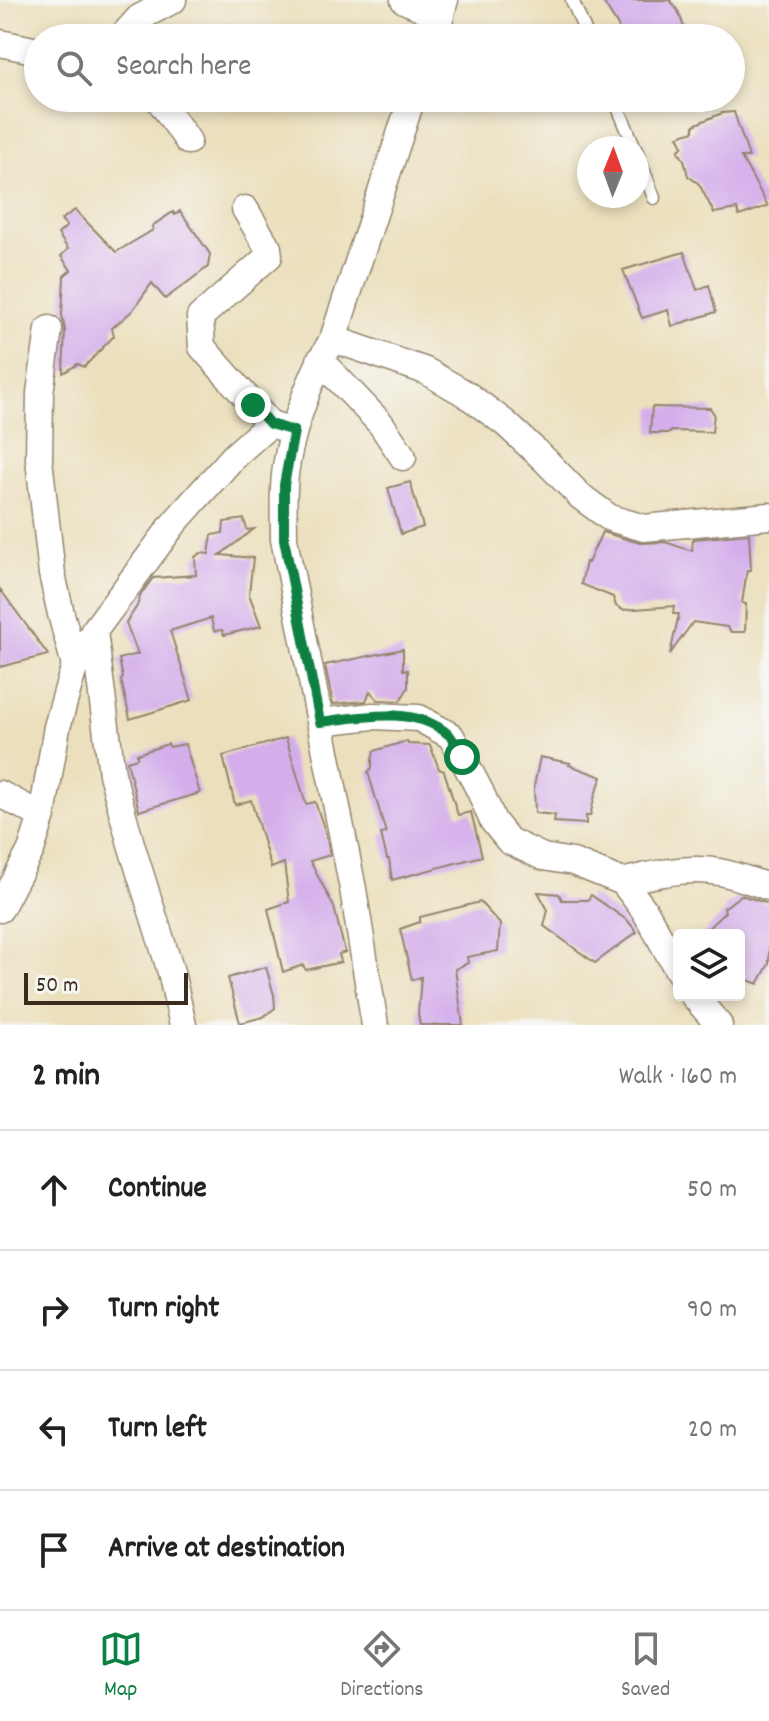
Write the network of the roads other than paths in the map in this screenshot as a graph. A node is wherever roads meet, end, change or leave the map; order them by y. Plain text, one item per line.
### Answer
1 (173, 0) edge
2 (404, 0) edge
3 (572, 0) edge
4 (440, 18) edge
5 (134, 24) edge
6 (582, 24) edge
7 (0, 43) edge
8 (24, 48) edge
9 (168, 112) edge
10 (407, 112) edge
11 (620, 112) edge
12 (630, 136) edge
13 (188, 141) dead end
14 (649, 185) edge
15 (654, 198) dead end
16 (245, 209) dead end
17 (49, 329) dead end
18 (327, 349) junction
19 (282, 428) junction
20 (403, 457) dead end
21 (769, 516) edge
22 (94, 631) junction
23 (75, 665) junction
24 (320, 722) junction
25 (0, 794) edge
26 (42, 816) junction
27 (623, 882) junction
28 (769, 887) edge
29 (0, 909) edge
30 (673, 961) edge
31 (698, 1001) edge
32 (714, 1023) edge
33 (183, 1025) edge
34 (375, 1025) edge

1 - 5 street
2 - 4 street
3 - 6 lane
7 - 8 street
9 - 13 street
10 - 18 street
11 - 12 lane
14 - 15 lane
16 - 19 street
17 - 23 street
18 - 19 street
18 - 20 street
18 - 21 street
19 - 22 street
19 - 24 street
22 - 23 street
22 - 33 street
23 - 26 street
24 - 27 street
24 - 34 street
25 - 26 street
26 - 29 street
27 - 28 street
27 - 30 street
31 - 32 street

